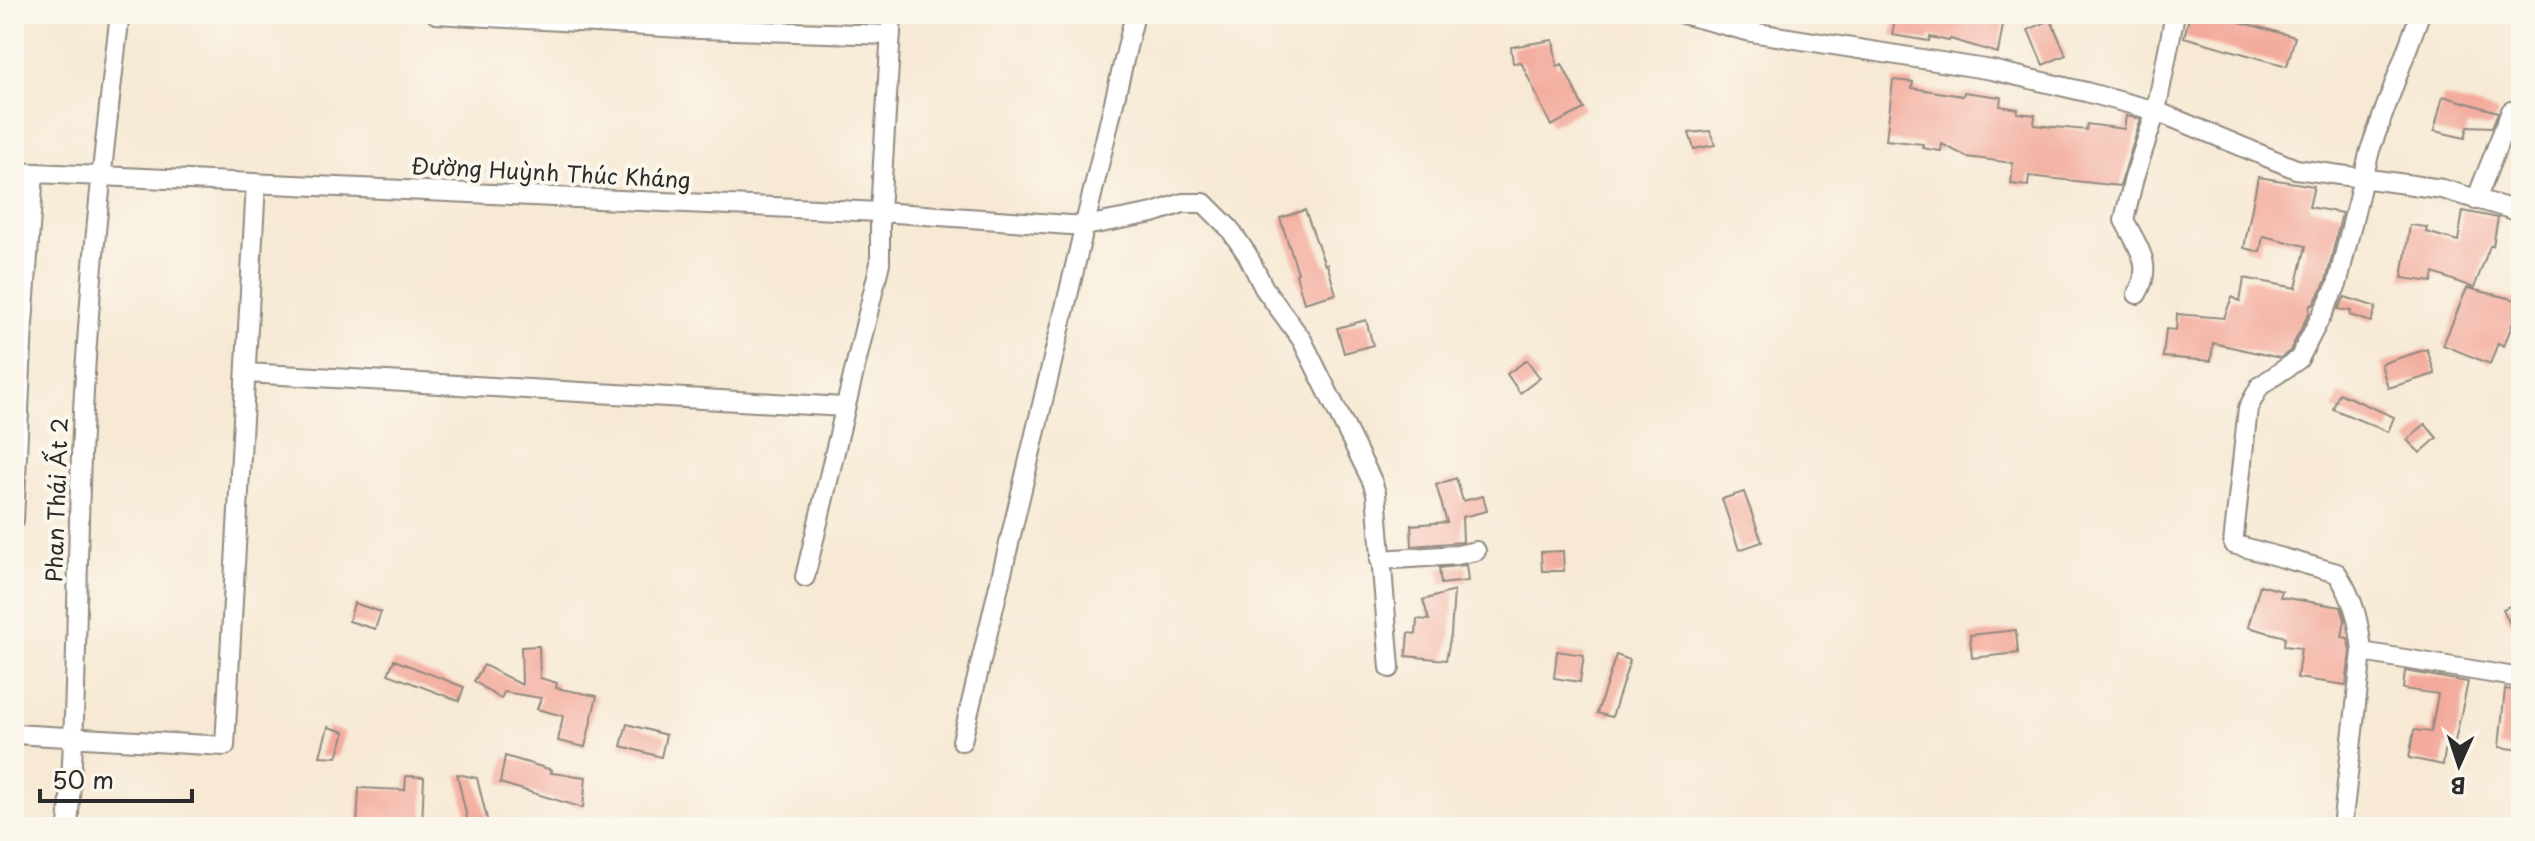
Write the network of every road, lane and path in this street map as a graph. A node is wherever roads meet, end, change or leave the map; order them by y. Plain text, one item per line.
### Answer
1 (120, 14) edge
2 (436, 14) edge
3 (892, 14) edge
4 (1135, 14) edge
5 (1683, 14) edge
6 (1759, 14) edge
7 (2175, 14) edge
8 (2420, 14) edge
9 (1760, 34) junction
10 (891, 35) junction
11 (2156, 111) junction
12 (2511, 111) dead end
13 (14, 172) edge
14 (34, 173) junction
15 (100, 176) junction
16 (2365, 178) junction
17 (256, 183) junction
18 (2476, 200) junction
19 (880, 212) junction
20 (2521, 212) edge
21 (1085, 226) junction
22 (2137, 294) dead end
23 (18, 324) edge
24 (246, 373) junction
25 (844, 407) junction
26 (16, 427) edge
27 (14, 520) edge
28 (1476, 551) dead end
29 (1380, 560) junction
30 (805, 577) dead end
31 (2362, 652) junction
32 (1390, 668) dead end
33 (2521, 678) edge
34 (14, 734) edge
35 (75, 738) junction
36 (962, 741) dead end
37 (68, 827) edge
38 (2342, 827) edge

1 - 15 street, Phan Thái Ất 2
2 - 10 street
3 - 10 street
4 - 21 street
5 - 9 street
6 - 9 street
7 - 11 street
8 - 16 street
9 - 11 street
10 - 19 street
11 - 16 street
11 - 22 street
12 - 18 street
13 - 14 street, Đường Huỳnh Thúc Kháng
14 - 15 street, Đường Huỳnh Thúc Kháng
14 - 23 street, Phan Thái Ất 2
15 - 17 street, Đường Huỳnh Thúc Kháng
15 - 35 street, Phan Thái Ất 2
16 - 18 street
16 - 31 street
17 - 19 street, Đường Huỳnh Thúc Kháng
17 - 24 street
18 - 20 street
19 - 21 street, Đường Huỳnh Thúc Kháng
19 - 25 street
21 - 29 street, Đường Huỳnh Thúc Kháng
21 - 36 street
23 - 26 street, Phan Thái Ất 2
24 - 25 street
24 - 35 street
25 - 30 street
26 - 27 street, Phan Thái Ất 2
28 - 29 street
29 - 32 street
31 - 33 street
31 - 38 street
34 - 35 street
35 - 37 street, Phan Thái Ất 2

